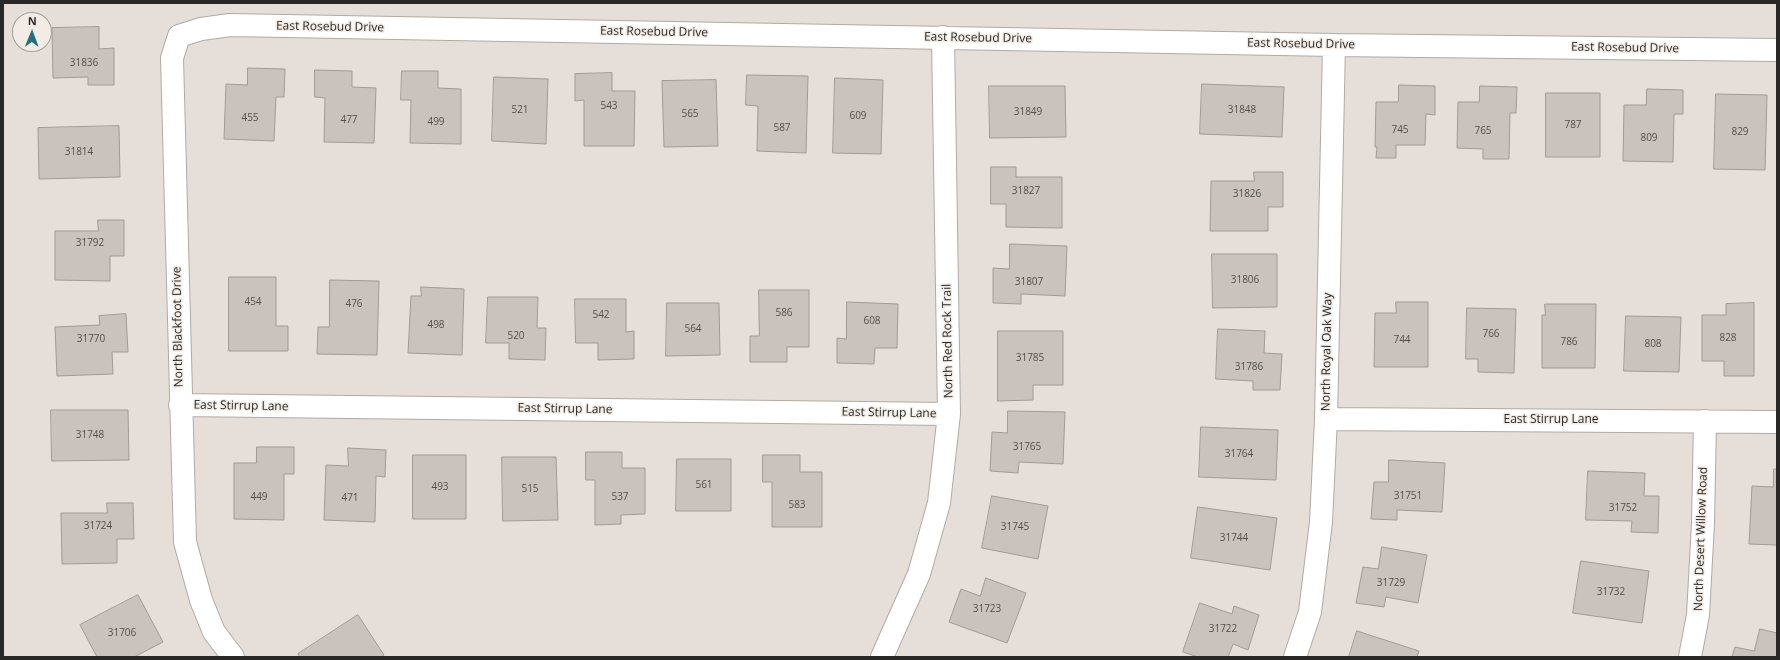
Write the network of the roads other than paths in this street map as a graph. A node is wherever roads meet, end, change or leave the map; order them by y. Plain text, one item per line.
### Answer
1 (179, 36) joint
2 (943, 38) junction
3 (1334, 45) junction
4 (1777, 50) edge
5 (180, 405) junction
6 (949, 414) junction
7 (1326, 419) junction
8 (1705, 421) junction
9 (1777, 422) edge
10 (233, 657) edge
11 (882, 657) edge
12 (1296, 657) edge
13 (1690, 657) edge

1 - 2 street, East Rosebud Drive
1 - 5 street, North Blackfoot Drive
2 - 3 street, East Rosebud Drive
2 - 6 street, North Red Rock Trail
3 - 4 street, East Rosebud Drive
3 - 7 street, North Royal Oak Way
5 - 6 street, East Stirrup Lane
5 - 10 street, North Blackfoot Drive
6 - 11 street, North Red Rock Trail
7 - 8 street, East Stirrup Lane
7 - 12 street, North Royal Oak Way
8 - 9 street, East Stirrup Lane
8 - 13 street, North Desert Willow Road

